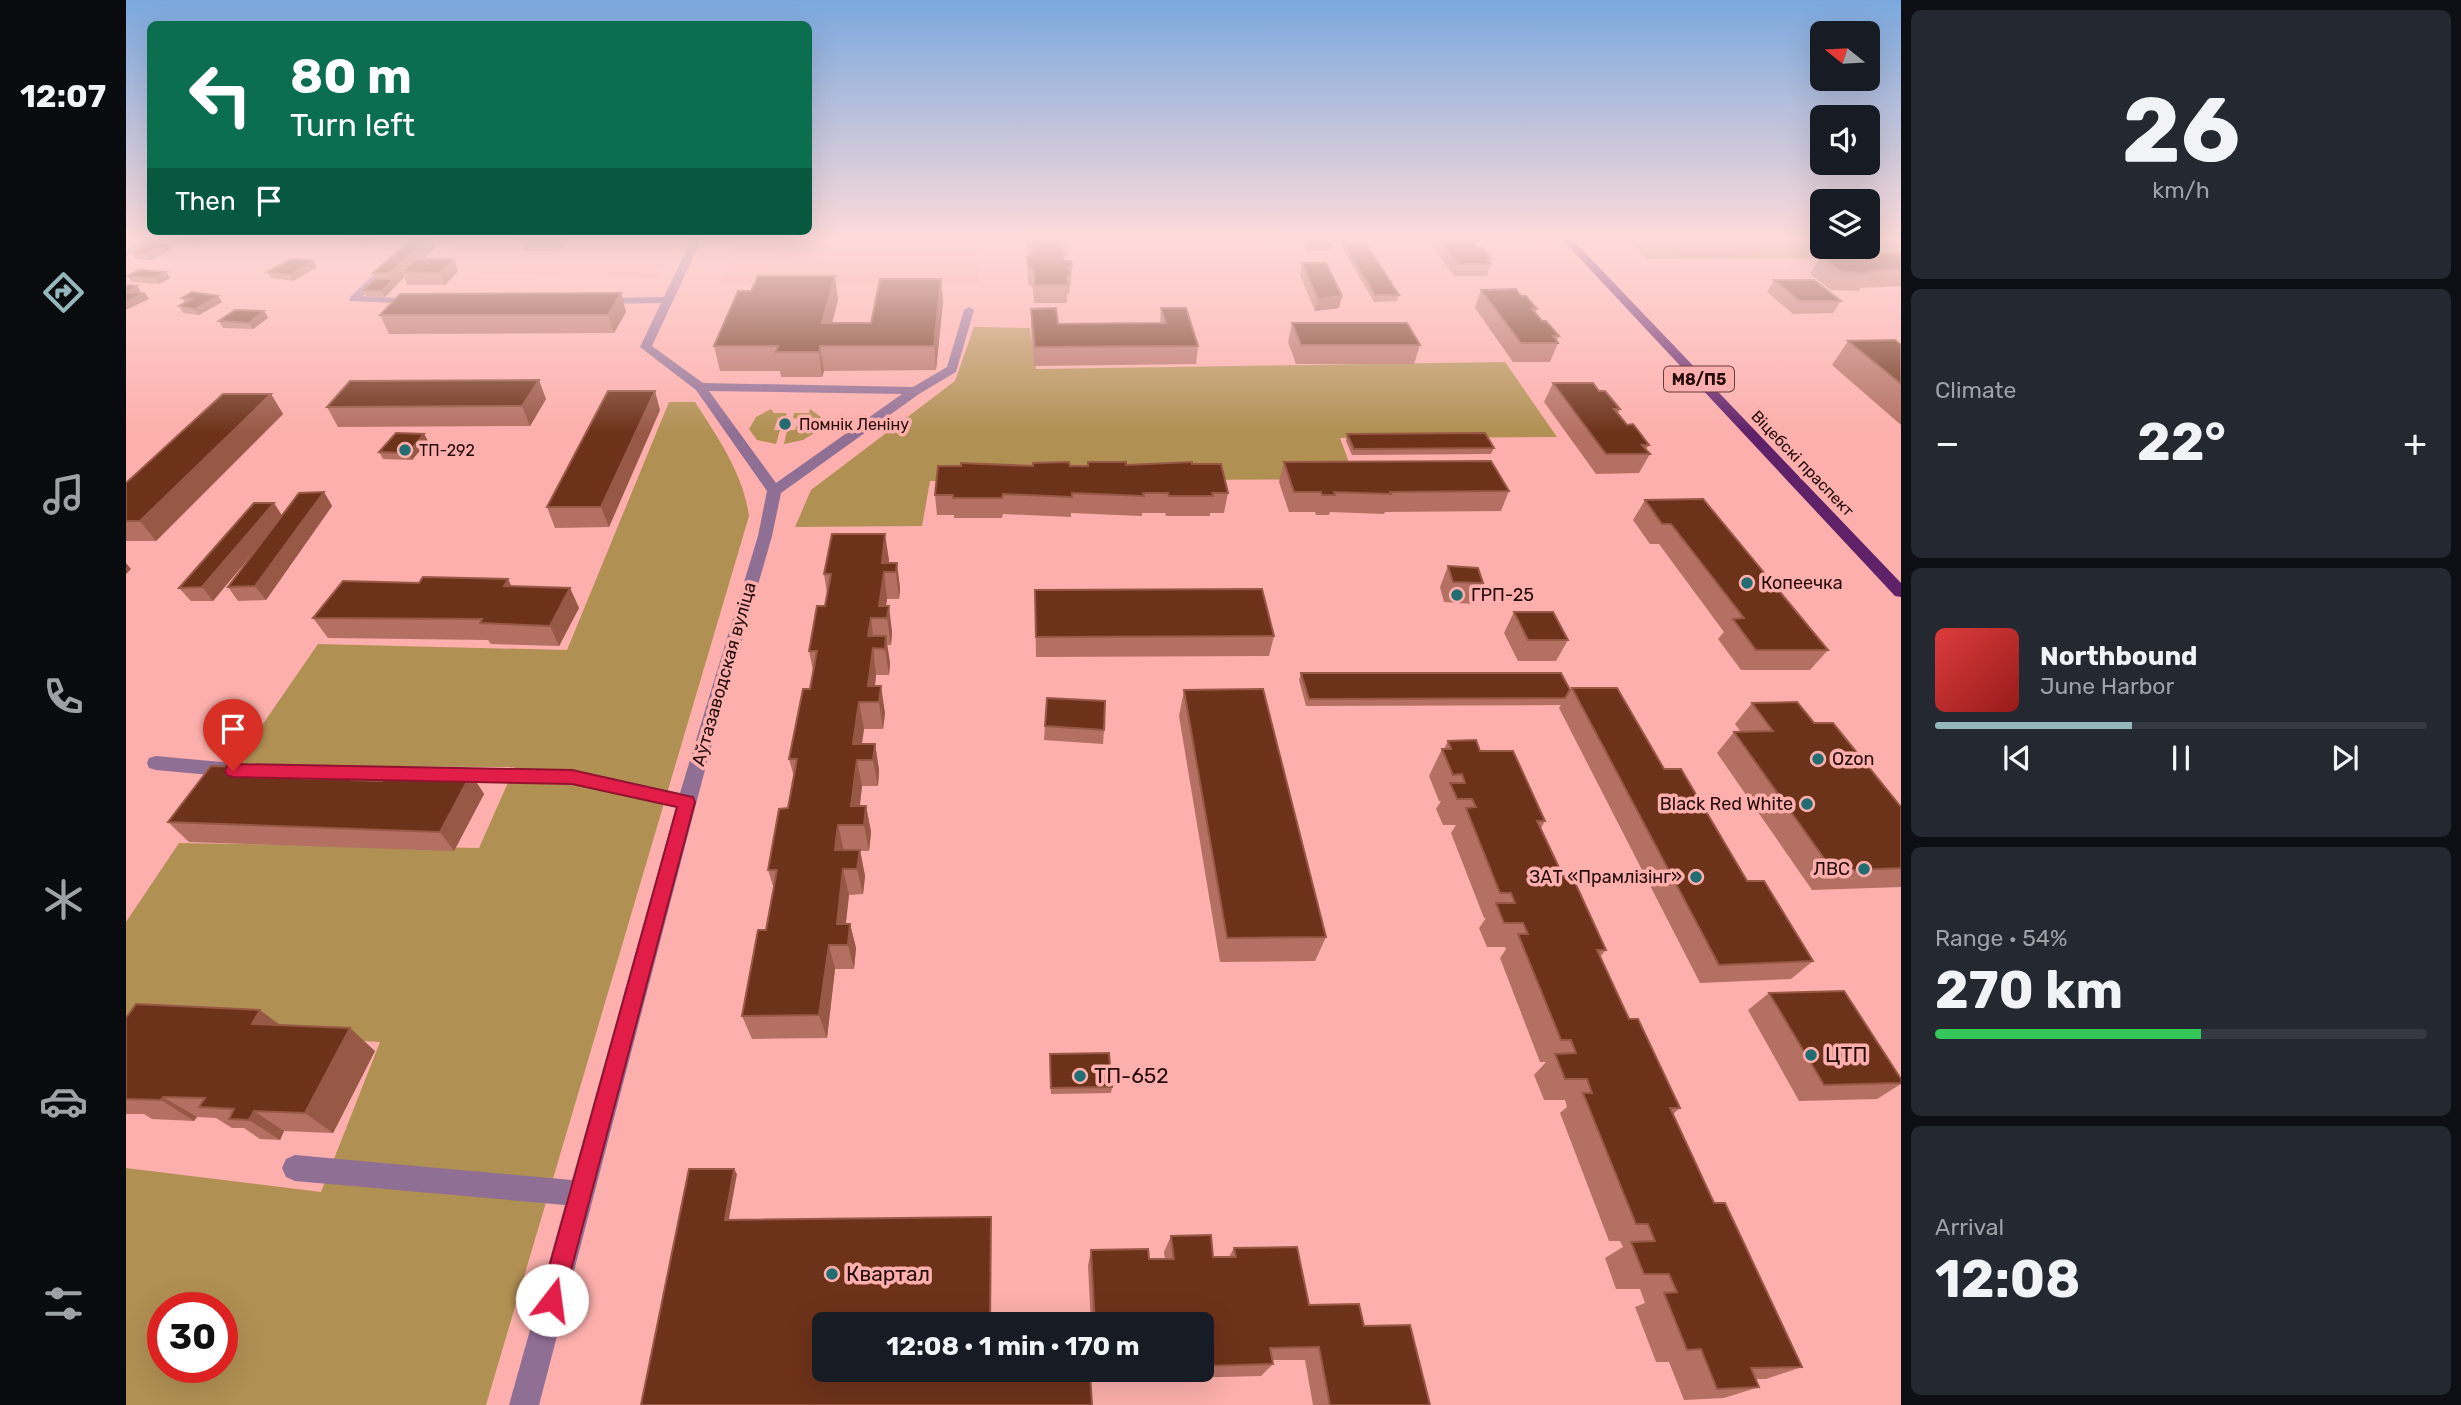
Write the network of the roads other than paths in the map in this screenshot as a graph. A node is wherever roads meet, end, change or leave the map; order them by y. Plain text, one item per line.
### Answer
1 (415, 302) edge
2 (425, 302) edge
3 (666, 302) edge
4 (1626, 302) edge
5 (969, 310) dead end
6 (700, 387) junction
7 (915, 391) junction
8 (774, 491) junction
9 (1901, 592) edge
10 (156, 763) dead end
11 (687, 802) junction
12 (295, 1168) dead end
13 (581, 1194) junction
14 (524, 1405) edge

1 - 2 street
3 - 6 street
4 - 9 main road, Віцебскі праспект / М8/П5
5 - 7 street
6 - 7 street
6 - 8 street
7 - 8 street
8 - 11 street, Аўтазаводская вуліца
10 - 11 street
11 - 13 street, Аўтазаводская вуліца
12 - 13 street
13 - 14 street, Аўтазаводская вуліца

